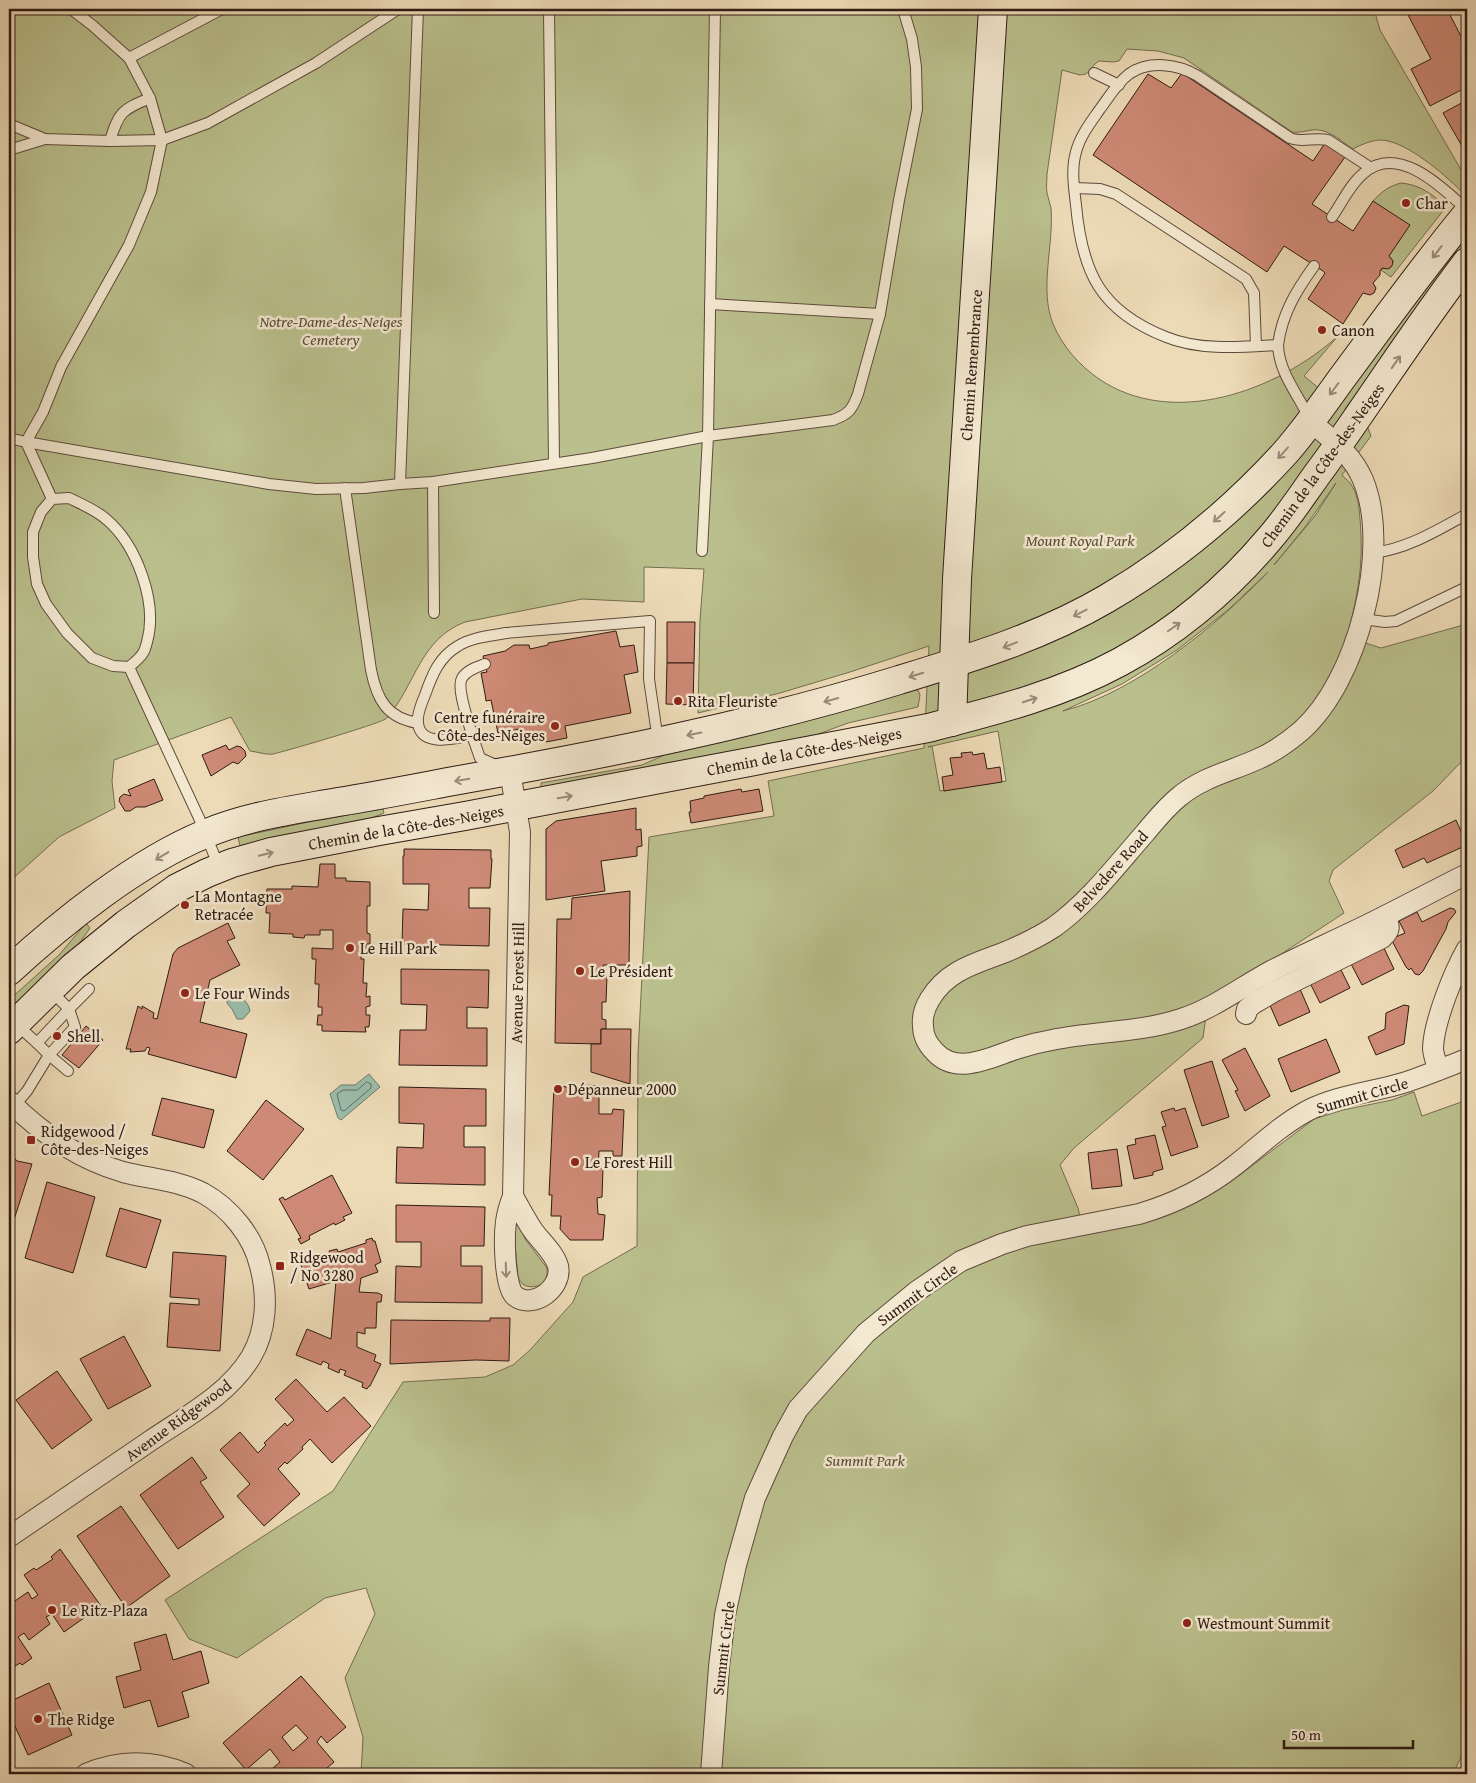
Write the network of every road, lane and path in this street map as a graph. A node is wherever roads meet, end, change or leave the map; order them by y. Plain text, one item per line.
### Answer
1 (71, 9) edge
2 (222, 9) edge
3 (398, 9) edge
4 (418, 9) edge
5 (549, 9) edge
6 (715, 9) edge
7 (903, 9) edge
8 (993, 9) edge
9 (129, 58) junction
10 (1094, 73) dead end
11 (1118, 85) junction
12 (150, 98) junction
13 (9, 124) edge
14 (44, 139) junction
15 (162, 140) junction
16 (110, 141) junction
17 (9, 150) edge
18 (1371, 168) junction
19 (1075, 188) junction
20 (1467, 210) edge
21 (1467, 214) edge
22 (1332, 217) dead end
23 (1467, 262) edge
24 (1314, 266) dead end
25 (710, 304) junction
26 (880, 314) junction
27 (1278, 345) junction
28 (1256, 346) junction
29 (1310, 421) junction
30 (708, 436) junction
31 (9, 438) edge
32 (26, 442) junction
33 (1338, 445) junction
34 (554, 463) junction
35 (433, 482) junction
36 (400, 484) junction
37 (345, 488) junction
38 (52, 499) junction
39 (1467, 514) edge
40 (702, 551) dead end
41 (1373, 553) junction
42 (1467, 587) edge
43 (434, 613) dead end
44 (1363, 619) junction
45 (485, 664) dead end
46 (954, 664) junction
47 (130, 667) junction
48 (952, 722) junction
49 (418, 723) junction
50 (472, 735) junction
51 (658, 742) junction
52 (510, 771) junction
53 (517, 806) junction
54 (206, 833) junction
55 (219, 867) junction
56 (1467, 874) edge
57 (1385, 916) junction
58 (1467, 949) edge
59 (9, 971) edge
60 (50, 989) junction
61 (89, 989) dead end
62 (69, 1010) junction
63 (1246, 1014) dead end
64 (12, 1027) edge
65 (37, 1043) junction
66 (49, 1055) junction
67 (1467, 1059) edge
68 (1438, 1070) junction
69 (68, 1071) dead end
70 (12, 1104) edge
71 (513, 1196) junction
72 (9, 1537) edge
73 (86, 1774) edge
74 (186, 1774) edge
75 (711, 1774) edge

1 - 9 lane
2 - 9 lane
3 - 15 lane
4 - 36 lane
5 - 34 lane
6 - 25 lane
7 - 26 lane
8 - 46 main road, Chemin Remembrance
9 - 12 lane
10 - 11 lane
11 - 18 lane
11 - 19 lane
12 - 15 lane
12 - 16 lane
13 - 14 lane
14 - 16 lane
14 - 17 lane
15 - 16 lane
15 - 32 lane
18 - 20 lane
18 - 22 lane
19 - 28 lane
19 - 28 lane
21 -> 29 main road
33 -> 23 main road, Chemin de la Côte-des-Neiges
24 - 27 lane
25 - 26 lane
25 - 30 lane
26 - 30 lane
27 - 28 lane
27 - 29 lane
29 - 33 street, Belvedere Road
29 -> 46 main road
30 - 34 lane
30 - 40 lane
31 - 32 lane
32 - 37 lane
32 - 38 lane
33 - 41 street, Belvedere Road
48 -> 33 main road, Chemin de la Côte-des-Neiges
34 - 35 lane
35 - 36 lane
35 - 43 lane
36 - 37 lane
37 - 49 lane
38 - 47 lane
38 - 47 lane
39 - 41 lane
41 - 44 street, Belvedere Road
42 - 44 lane
44 - 57 street, Belvedere Road
45 - 50 lane
46 - 48 main road, Chemin Remembrance
46 -> 51 main road
47 - 54 lane
53 -> 48 main road, Chemin de la Côte-des-Neiges
49 - 50 lane
49 - 51 lane
50 - 52 lane
51 - 52 main road
52 - 53 street, Avenue Forest Hill
52 -> 54 main road
55 -> 53 main road, Chemin de la Côte-des-Neiges
53 - 71 street, Avenue Forest Hill
54 - 55 lane
54 -> 59 main road
55 - 60 main road, Chemin de la Côte-des-Neiges
56 - 57 street, Belvedere Road
57 - 63 street
58 - 68 street
60 - 62 lane
60 - 64 main road, Chemin de la Côte-des-Neiges
61 - 62 lane
62 - 65 lane
62 - 66 lane
64 - 65 lane
65 - 66 lane
66 - 69 lane
66 - 70 lane
67 - 68 street, Summit Circle
68 - 75 street, Summit Circle
70 - 72 street, Avenue Ridgewood
71 -> 71 street, Avenue Forest Hill
73 - 74 street

